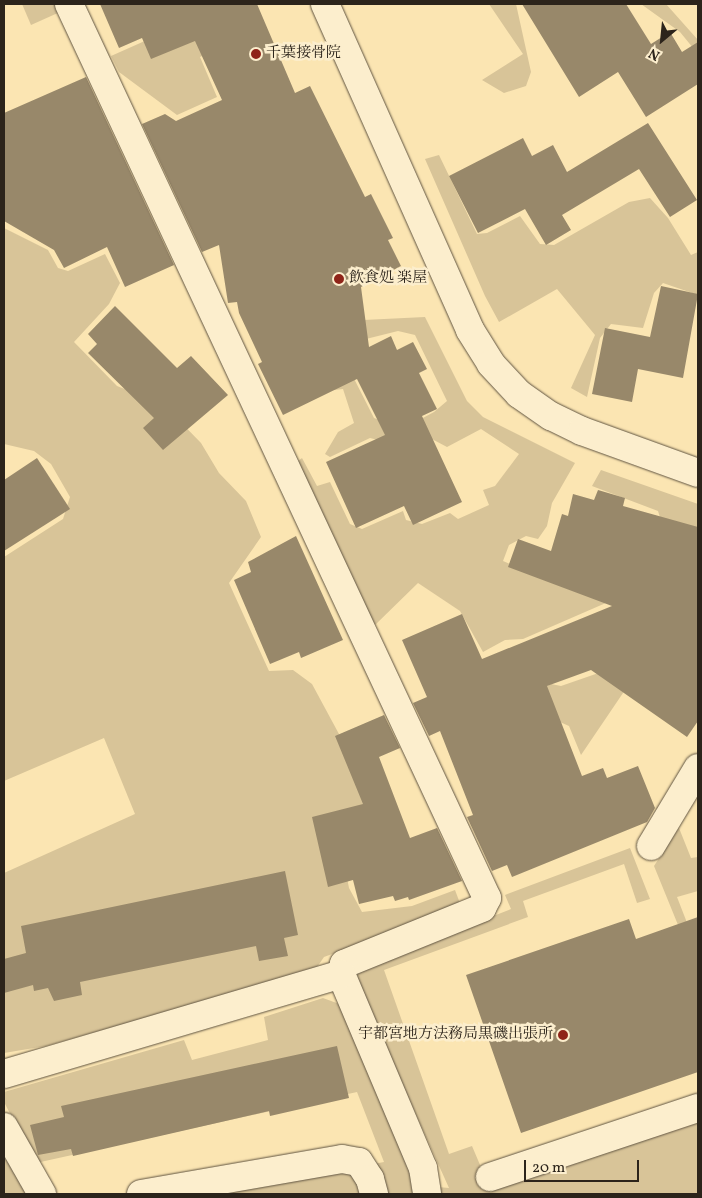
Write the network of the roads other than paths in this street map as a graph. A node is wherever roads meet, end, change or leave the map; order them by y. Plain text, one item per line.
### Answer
1 (69, 4) edge
2 (325, 4) edge
3 (698, 473) edge
4 (698, 768) edge
5 (652, 846) dead end
6 (341, 974) junction
7 (4, 1074) edge
8 (698, 1108) edge
9 (4, 1127) edge
10 (490, 1177) dead end
11 (42, 1194) edge
12 (141, 1194) edge
13 (374, 1194) edge
14 (427, 1194) edge

1 - 6 street
2 - 3 street
4 - 5 street
6 - 7 street
6 - 14 street
8 - 10 street
9 - 11 street
12 - 13 street

